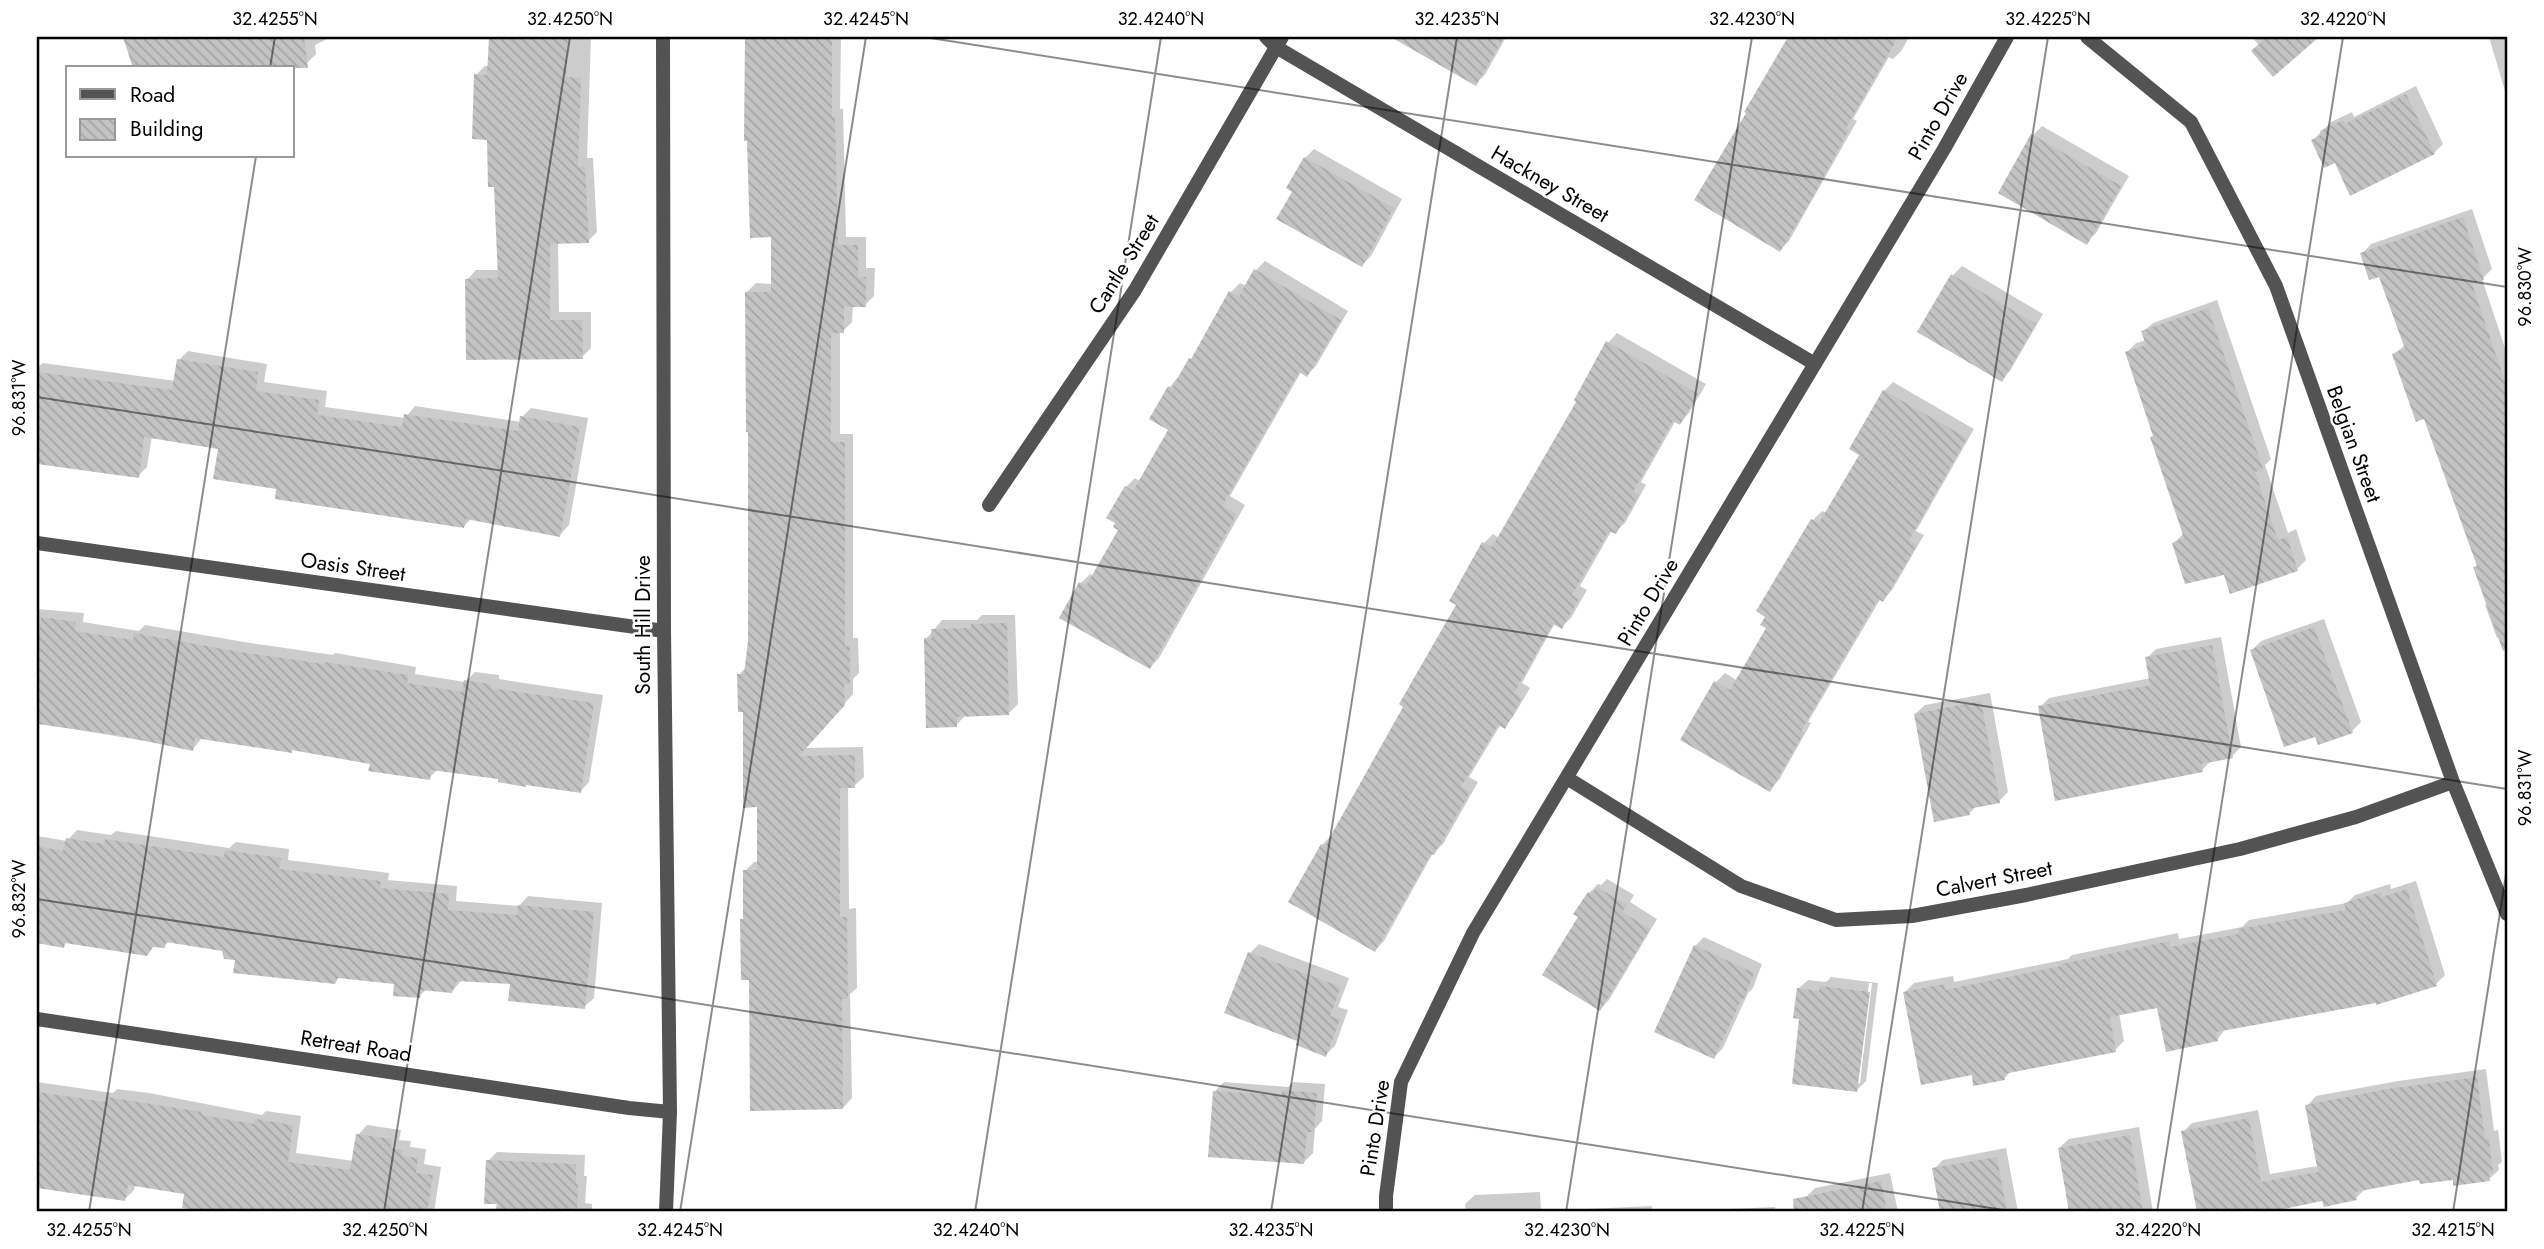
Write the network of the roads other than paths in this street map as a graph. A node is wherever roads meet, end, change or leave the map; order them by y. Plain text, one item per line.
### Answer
1 (663, 37) edge
2 (2007, 37) edge
3 (2087, 37) edge
4 (1275, 40) edge
5 (1815, 364) junction
6 (989, 505) dead end
7 (37, 543) edge
8 (664, 631) junction
9 (1567, 778) junction
10 (2453, 782) junction
11 (2507, 914) edge
12 (37, 1019) edge
13 (670, 1112) junction
14 (666, 1212) edge
15 (1387, 1212) edge

1 - 8 street, South Hill Drive
2 - 5 street, Pinto Drive
3 - 10 street, Belgian Street
4 - 5 street, Hackney Street
4 - 6 street, Cantle Street
5 - 9 street, Pinto Drive
7 - 8 street, Oasis Street
8 - 13 street, South Hill Drive
9 - 10 street, Calvert Street
9 - 15 street, Pinto Drive
10 - 11 street, Belgian Street
12 - 13 street, Retreat Road
13 - 14 street, South Hill Drive

